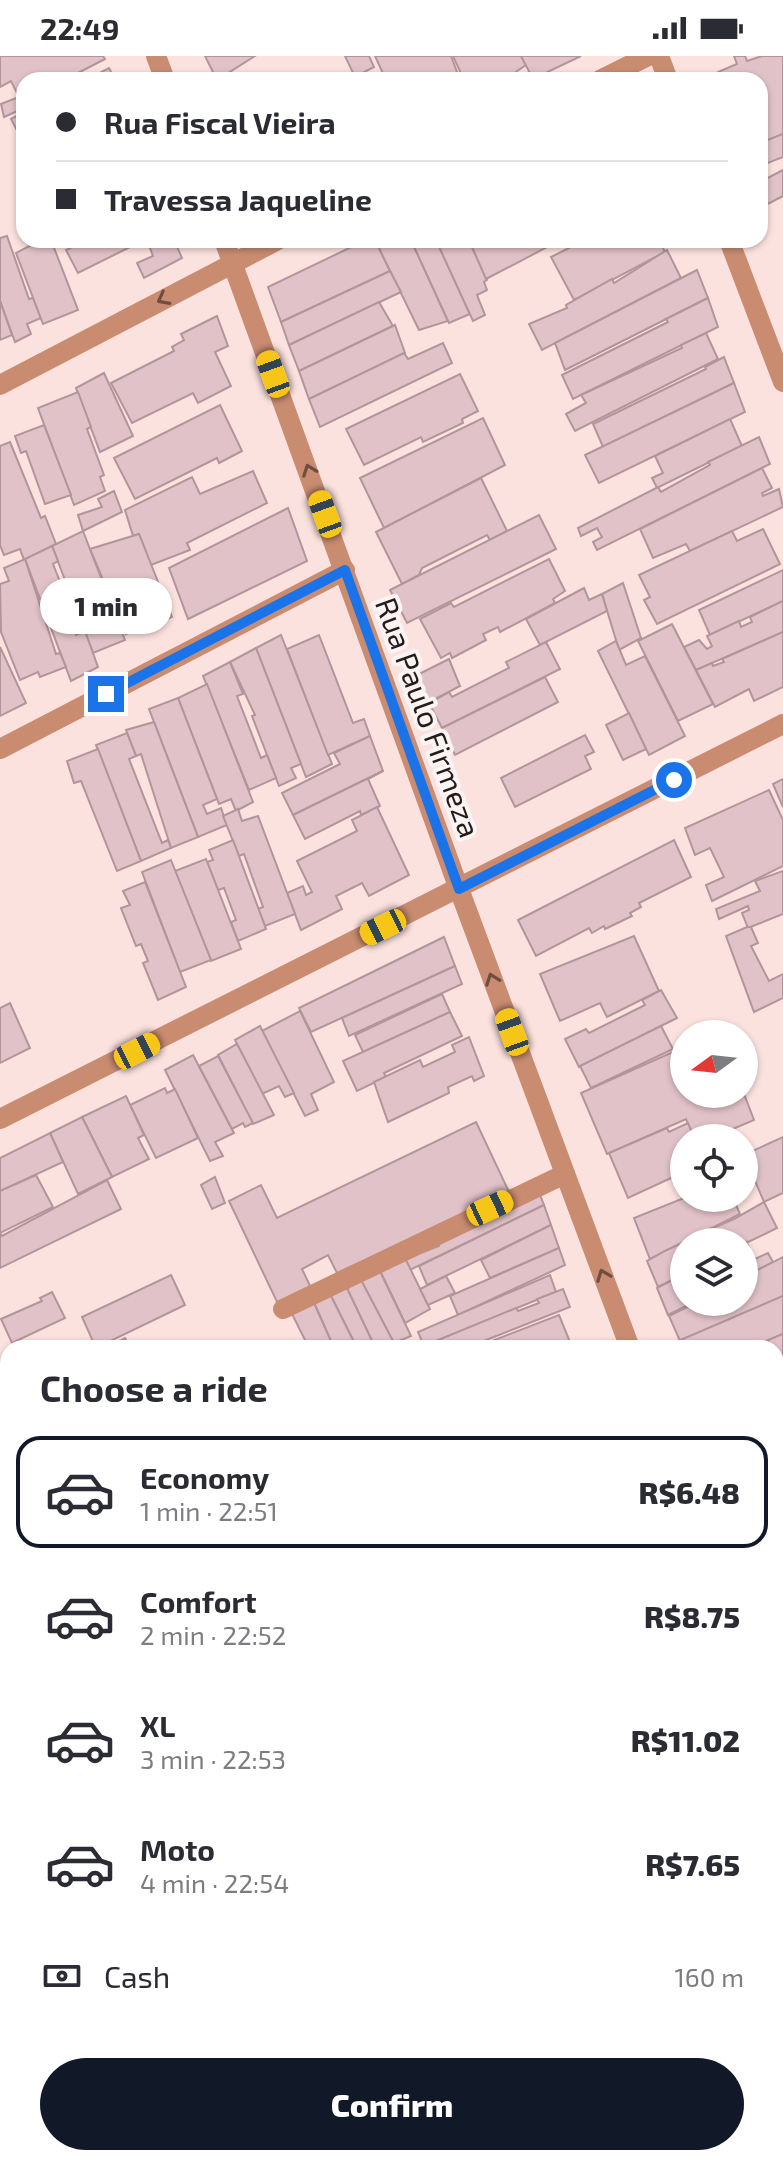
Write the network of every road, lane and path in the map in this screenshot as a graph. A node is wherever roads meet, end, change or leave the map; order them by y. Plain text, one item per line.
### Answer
1 (648, 56) edge
2 (616, 72) edge
3 (227, 248) edge
4 (262, 248) edge
5 (732, 248) edge
6 (232, 263) junction
7 (783, 382) edge
8 (0, 385) edge
9 (345, 570) junction
10 (783, 724) edge
11 (0, 749) edge
12 (459, 889) junction
13 (0, 1119) edge
14 (565, 1174) junction
15 (283, 1309) dead end
16 (627, 1340) edge

1 - 2 street
3 - 6 street, Rua Paulo Firmeza
4 - 6 street
5 - 7 street
6 -> 8 street
9 -> 6 street, Rua Paulo Firmeza
9 - 11 street
9 - 12 street, Rua Paulo Firmeza
10 - 12 street
12 - 13 street
14 -> 12 street, Rua Paulo Firmeza
14 - 15 street
16 -> 14 street, Rua Paulo Firmeza

